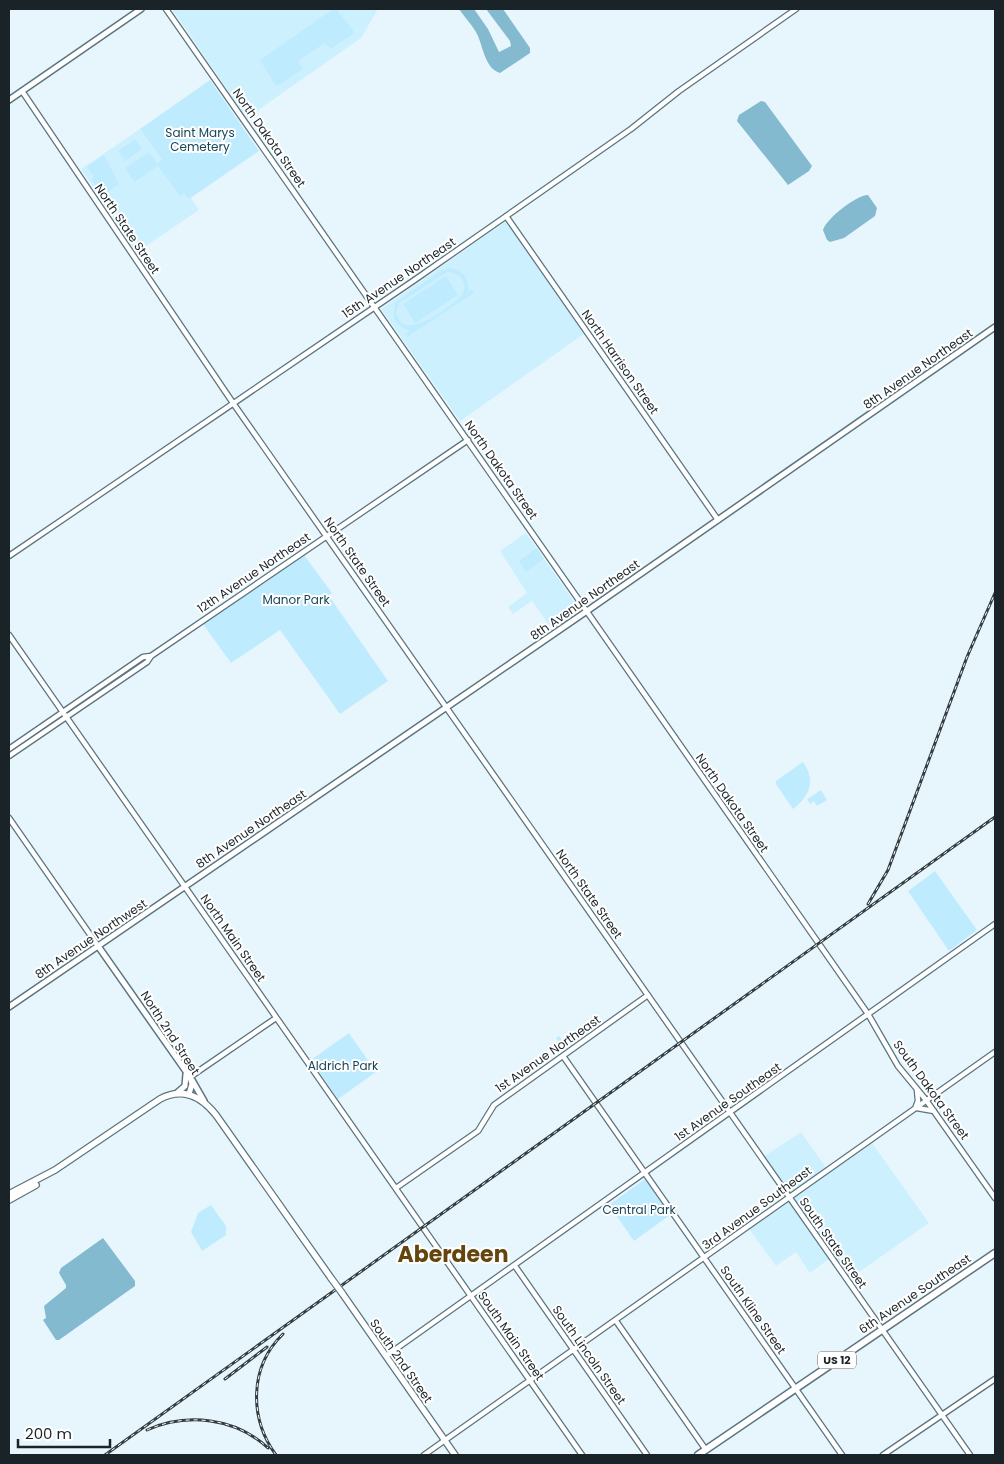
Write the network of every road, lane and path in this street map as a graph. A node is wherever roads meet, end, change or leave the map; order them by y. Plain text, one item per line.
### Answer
1 (141, 9) edge
2 (166, 9) edge
3 (796, 9) edge
4 (22, 92) junction
5 (9, 100) edge
6 (506, 216) junction
7 (375, 307) junction
8 (995, 327) edge
9 (234, 403) junction
10 (468, 440) junction
11 (718, 520) junction
12 (327, 536) junction
13 (9, 556) edge
14 (587, 612) junction
15 (9, 635) edge
16 (151, 656) junction
17 (446, 708) junction
18 (63, 712) junction
19 (66, 717) junction
20 (9, 749) edge
21 (9, 756) edge
22 (9, 818) edge
23 (184, 887) junction
24 (995, 924) edge
25 (818, 943) joint
26 (98, 946) junction
27 (648, 995) junction
28 (9, 1007) edge
29 (868, 1014) junction
30 (276, 1018) junction
31 (681, 1042) joint
32 (995, 1052) edge
33 (563, 1056) junction
34 (186, 1071) junction
35 (199, 1071) junction
36 (190, 1078) junction
37 (195, 1084) junction
38 (915, 1086) junction
39 (177, 1094) junction
40 (190, 1094) junction
41 (926, 1100) junction
42 (204, 1101) junction
43 (913, 1109) junction
44 (730, 1112) junction
45 (935, 1112) junction
46 (55, 1170) junction
47 (645, 1173) junction
48 (396, 1188) junction
49 (9, 1194) edge
50 (790, 1198) junction
51 (995, 1198) edge
52 (9, 1200) edge
53 (424, 1228) joint
54 (995, 1253) edge
55 (705, 1258) junction
56 (515, 1266) junction
57 (331, 1278) joint
58 (472, 1296) junction
59 (616, 1321) junction
60 (882, 1330) junction
61 (574, 1351) junction
62 (386, 1356) junction
63 (995, 1379) edge
64 (530, 1381) junction
65 (796, 1388) junction
66 (942, 1415) junction
67 (445, 1440) junction
68 (706, 1450) junction
69 (424, 1455) edge
70 (455, 1455) edge
71 (582, 1455) edge
72 (647, 1455) edge
73 (698, 1455) edge
74 (842, 1455) edge
75 (884, 1455) edge
76 (968, 1455) edge

1 - 4 main road
2 - 7 street, North Dakota Street
3 - 6 street, 15th Avenue Northeast
4 - 5 main road
4 - 9 street, North State Street
6 - 7 street, 15th Avenue Northeast
6 - 11 street, North Harrison Street
7 - 9 street, 15th Avenue Northeast
7 - 10 street, North Dakota Street
8 - 11 main road, 8th Avenue Northeast
9 - 12 street, North State Street
9 - 13 street, 15th Avenue Northeast
10 - 12 street, 12th Avenue Northeast
10 - 14 street, North Dakota Street
11 - 14 main road, 8th Avenue Northeast
12 - 16 street, 12th Avenue Northeast
12 - 17 street, North State Street
14 - 17 main road, 8th Avenue Northeast
14 - 25 street, North Dakota Street
15 - 18 street, North Main Street
16 - 18 street, 12th Avenue Northeast
16 - 19 street, 12th Avenue Northeast
17 - 23 main road, 8th Avenue Northeast
17 - 27 street, North State Street
18 - 19 street, North Main Street
18 - 20 street, 12th Avenue Northeast
19 - 21 street, 12th Avenue Northeast
19 - 23 street, North Main Street
22 - 26 street, North 2nd Street
23 - 26 main road, 8th Avenue Northwest
23 - 30 street, North Main Street
24 - 29 street, 1st Avenue Southeast
25 - 29 street, South Dakota Street
26 - 28 main road, 8th Avenue Northwest
26 - 34 main road, North 2nd Street
27 - 31 street, North State Street
27 - 33 street, 1st Avenue Northeast
29 - 38 street, South Dakota Street
29 - 44 street, 1st Avenue Southeast
30 - 35 street
30 - 48 street, North Main Street
31 - 44 street, South State Street
32 - 41 street, 3rd Avenue Southeast
33 - 47 street, South Kline Street
33 - 48 street, 1st Avenue Northeast
34 - 36 main road, North 2nd Street
34 - 39 main road
35 - 36 street
35 - 37 street
36 - 37 main road
36 - 40 main road, North 2nd Street
37 - 42 main road
38 - 41 street, South Dakota Street
38 - 43 street
39 - 40 main road
39 - 46 main road
40 - 42 main road, North 2nd Street
41 - 43 street, 3rd Avenue Southeast
41 - 45 street, South Dakota Street
42 - 57 main road, North 2nd Street
43 - 45 street
43 - 50 street, 3rd Avenue Southeast
44 - 47 street, 1st Avenue Southeast
44 - 50 street, South State Street
45 - 51 street, South Dakota Street
46 - 49 main road
46 - 52 main road
47 - 55 street, South Kline Street
47 - 56 street, 1st Avenue Southeast
48 - 53 street, North Main Street
50 - 55 street, 3rd Avenue Southeast
50 - 60 street, South State Street
53 - 58 street, South Main Street
54 - 60 highway, 6th Avenue Southeast / US 12
55 - 59 street, 3rd Avenue Southeast
55 - 65 street, South Kline Street
56 - 58 street, 1st Avenue Southeast
56 - 61 street, South Lincoln Street
57 - 62 main road, South 2nd Street, bridge
58 - 62 street, 1st Avenue Southeast
58 - 64 street, South Main Street
59 - 61 street, 3rd Avenue Southeast
59 - 68 street
60 - 65 highway, 6th Avenue Southeast / US 12
60 - 66 street, South State Street
61 - 64 street, 3rd Avenue Southeast
61 - 72 street, South Lincoln Street
62 - 67 main road, South 2nd Street
63 - 66 street
64 - 67 street, 3rd Avenue Southeast
64 - 71 street, South Main Street
65 - 68 highway, 6th Avenue Southeast / US 12
65 - 74 street, South Kline Street
66 - 75 street
66 - 76 street, South State Street
67 - 69 street, 3rd Avenue Southeast
67 - 70 main road, South 2nd Street
68 - 73 highway, 6th Avenue Southeast / US 12

